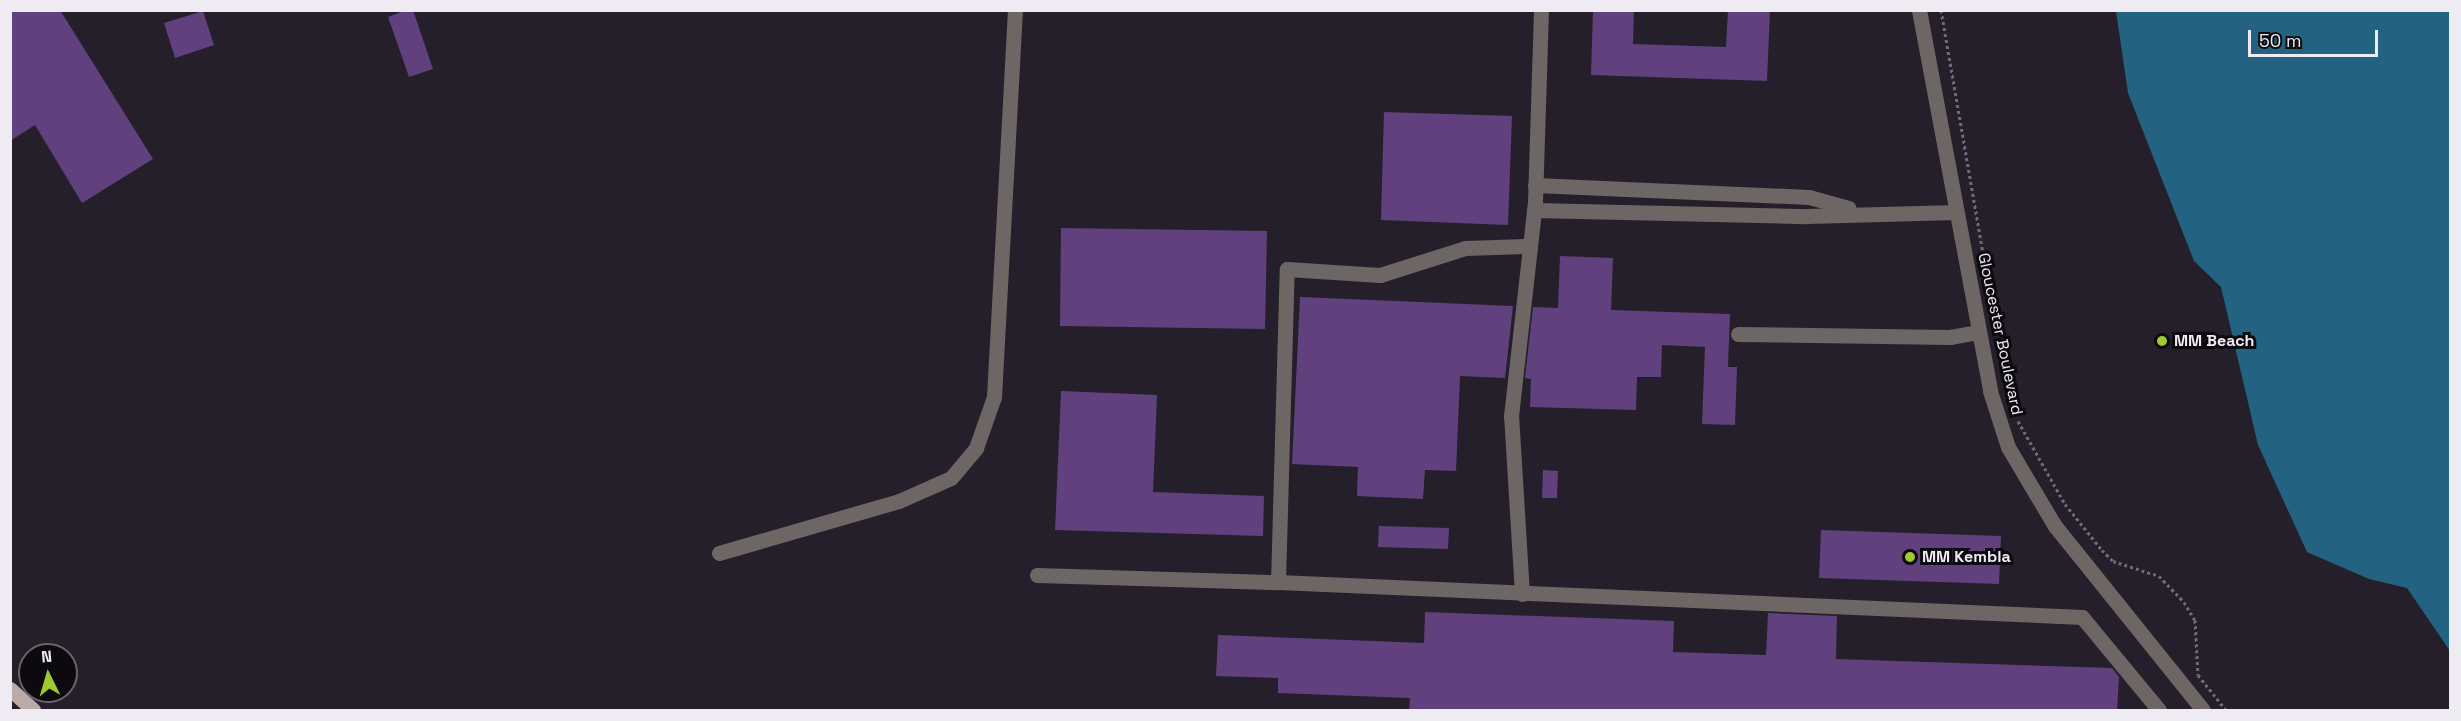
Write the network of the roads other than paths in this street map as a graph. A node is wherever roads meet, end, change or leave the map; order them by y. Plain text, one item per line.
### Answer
1 (1015, 10) edge
2 (1541, 10) edge
3 (1919, 10) edge
4 (1536, 185) junction
5 (1534, 210) junction
6 (1860, 212) junction
7 (1956, 212) junction
8 (1530, 246) junction
9 (1979, 332) junction
10 (1738, 334) dead end
11 (718, 553) dead end
12 (1037, 575) dead end
13 (1278, 582) junction
14 (1522, 594) junction
15 (10, 688) edge
16 (33, 711) edge
17 (2158, 711) edge
18 (2203, 711) edge

1 - 11 street
2 - 4 street
3 - 7 street, Gloucester Boulevard
4 - 5 street
4 - 6 street
5 - 6 street
5 - 8 street
6 - 7 street
7 - 9 street, Gloucester Boulevard
8 - 13 street
8 - 14 street
9 - 10 street
9 - 18 street, Gloucester Boulevard
12 - 13 street
13 - 14 street
14 - 17 street
15 - 16 main road

